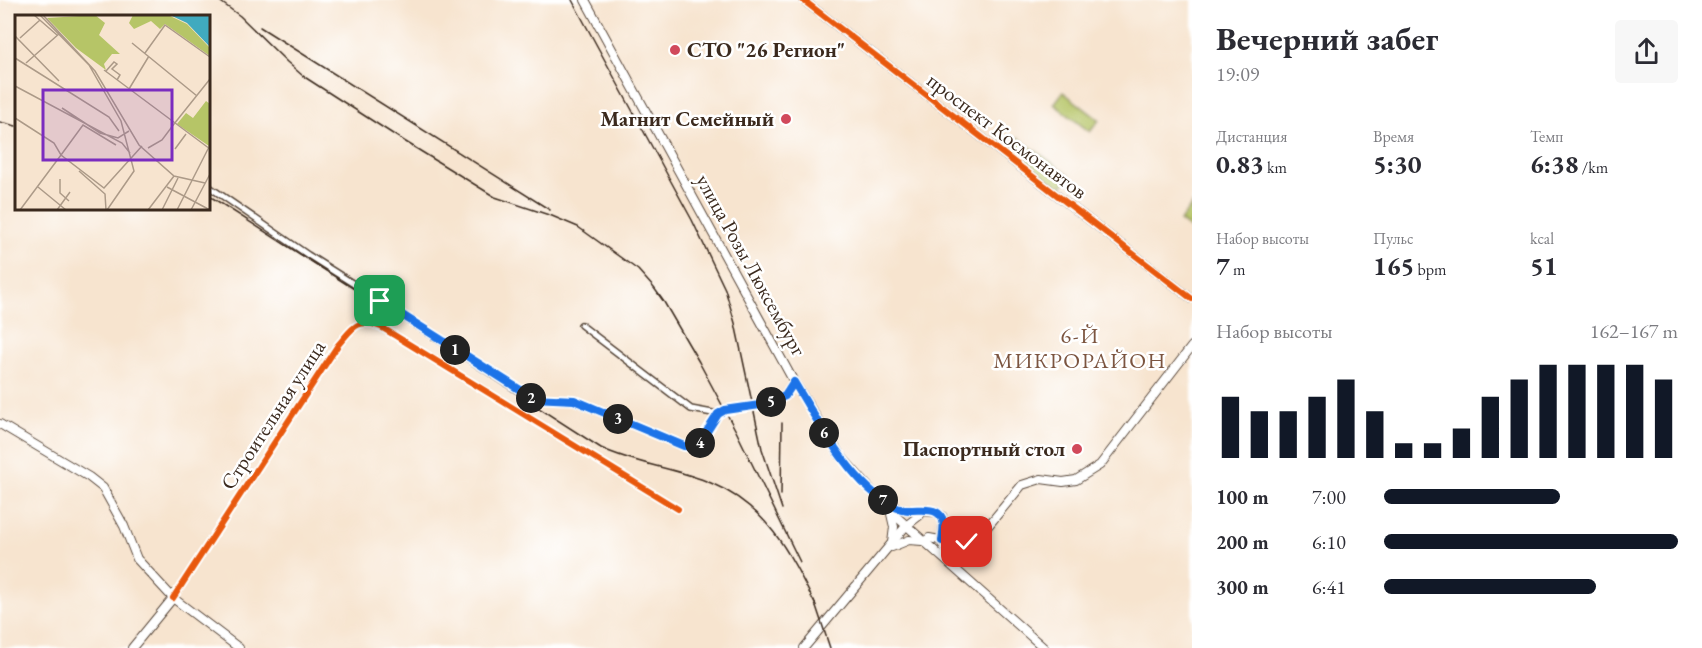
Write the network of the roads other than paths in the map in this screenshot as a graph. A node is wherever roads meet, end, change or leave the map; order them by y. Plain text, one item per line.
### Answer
1 (585, 0) edge
2 (803, 0) edge
3 (210, 187) edge
4 (1192, 299) edge
5 (581, 325) dead end
6 (1192, 346) edge
7 (794, 382) junction
8 (718, 414) junction
9 (0, 424) edge
10 (880, 499) junction
11 (678, 509) dead end
12 (889, 510) junction
13 (923, 513) junction
14 (906, 526) junction
15 (944, 527) junction
16 (926, 539) junction
17 (973, 539) junction
18 (942, 541) junction
19 (890, 547) junction
20 (955, 568) junction
21 (173, 598) junction
22 (132, 648) edge
23 (239, 648) edge
24 (804, 648) edge
25 (1044, 648) edge

1 - 7 main road, улица Розы Люксембург
2 - 4 main road, проспект Космонавтов
3 - 8 street
5 - 8 street
6 - 17 main road
7 - 8 street
7 - 10 main road, улица Розы Люксембург
9 - 21 main road
10 - 12 main road, улица Розы Люксембург
10 - 13 main road
11 - 21 street, Строительная улица
12 - 14 main road, улица Розы Люксембург
12 - 19 main road
13 - 14 main road
13 - 15 main road
13 - 16 main road
14 - 16 main road, улица Розы Люксембург
14 - 19 main road
15 - 16 main road
15 - 17 main road
15 - 18 main road
16 - 18 main road
16 - 19 main road
16 - 20 main road, улица Розы Люксембург
17 - 18 main road
18 - 20 main road
19 - 24 main road
20 - 25 main road, улица Розы Люксембург
21 - 22 main road, Строительная улица
21 - 23 main road

